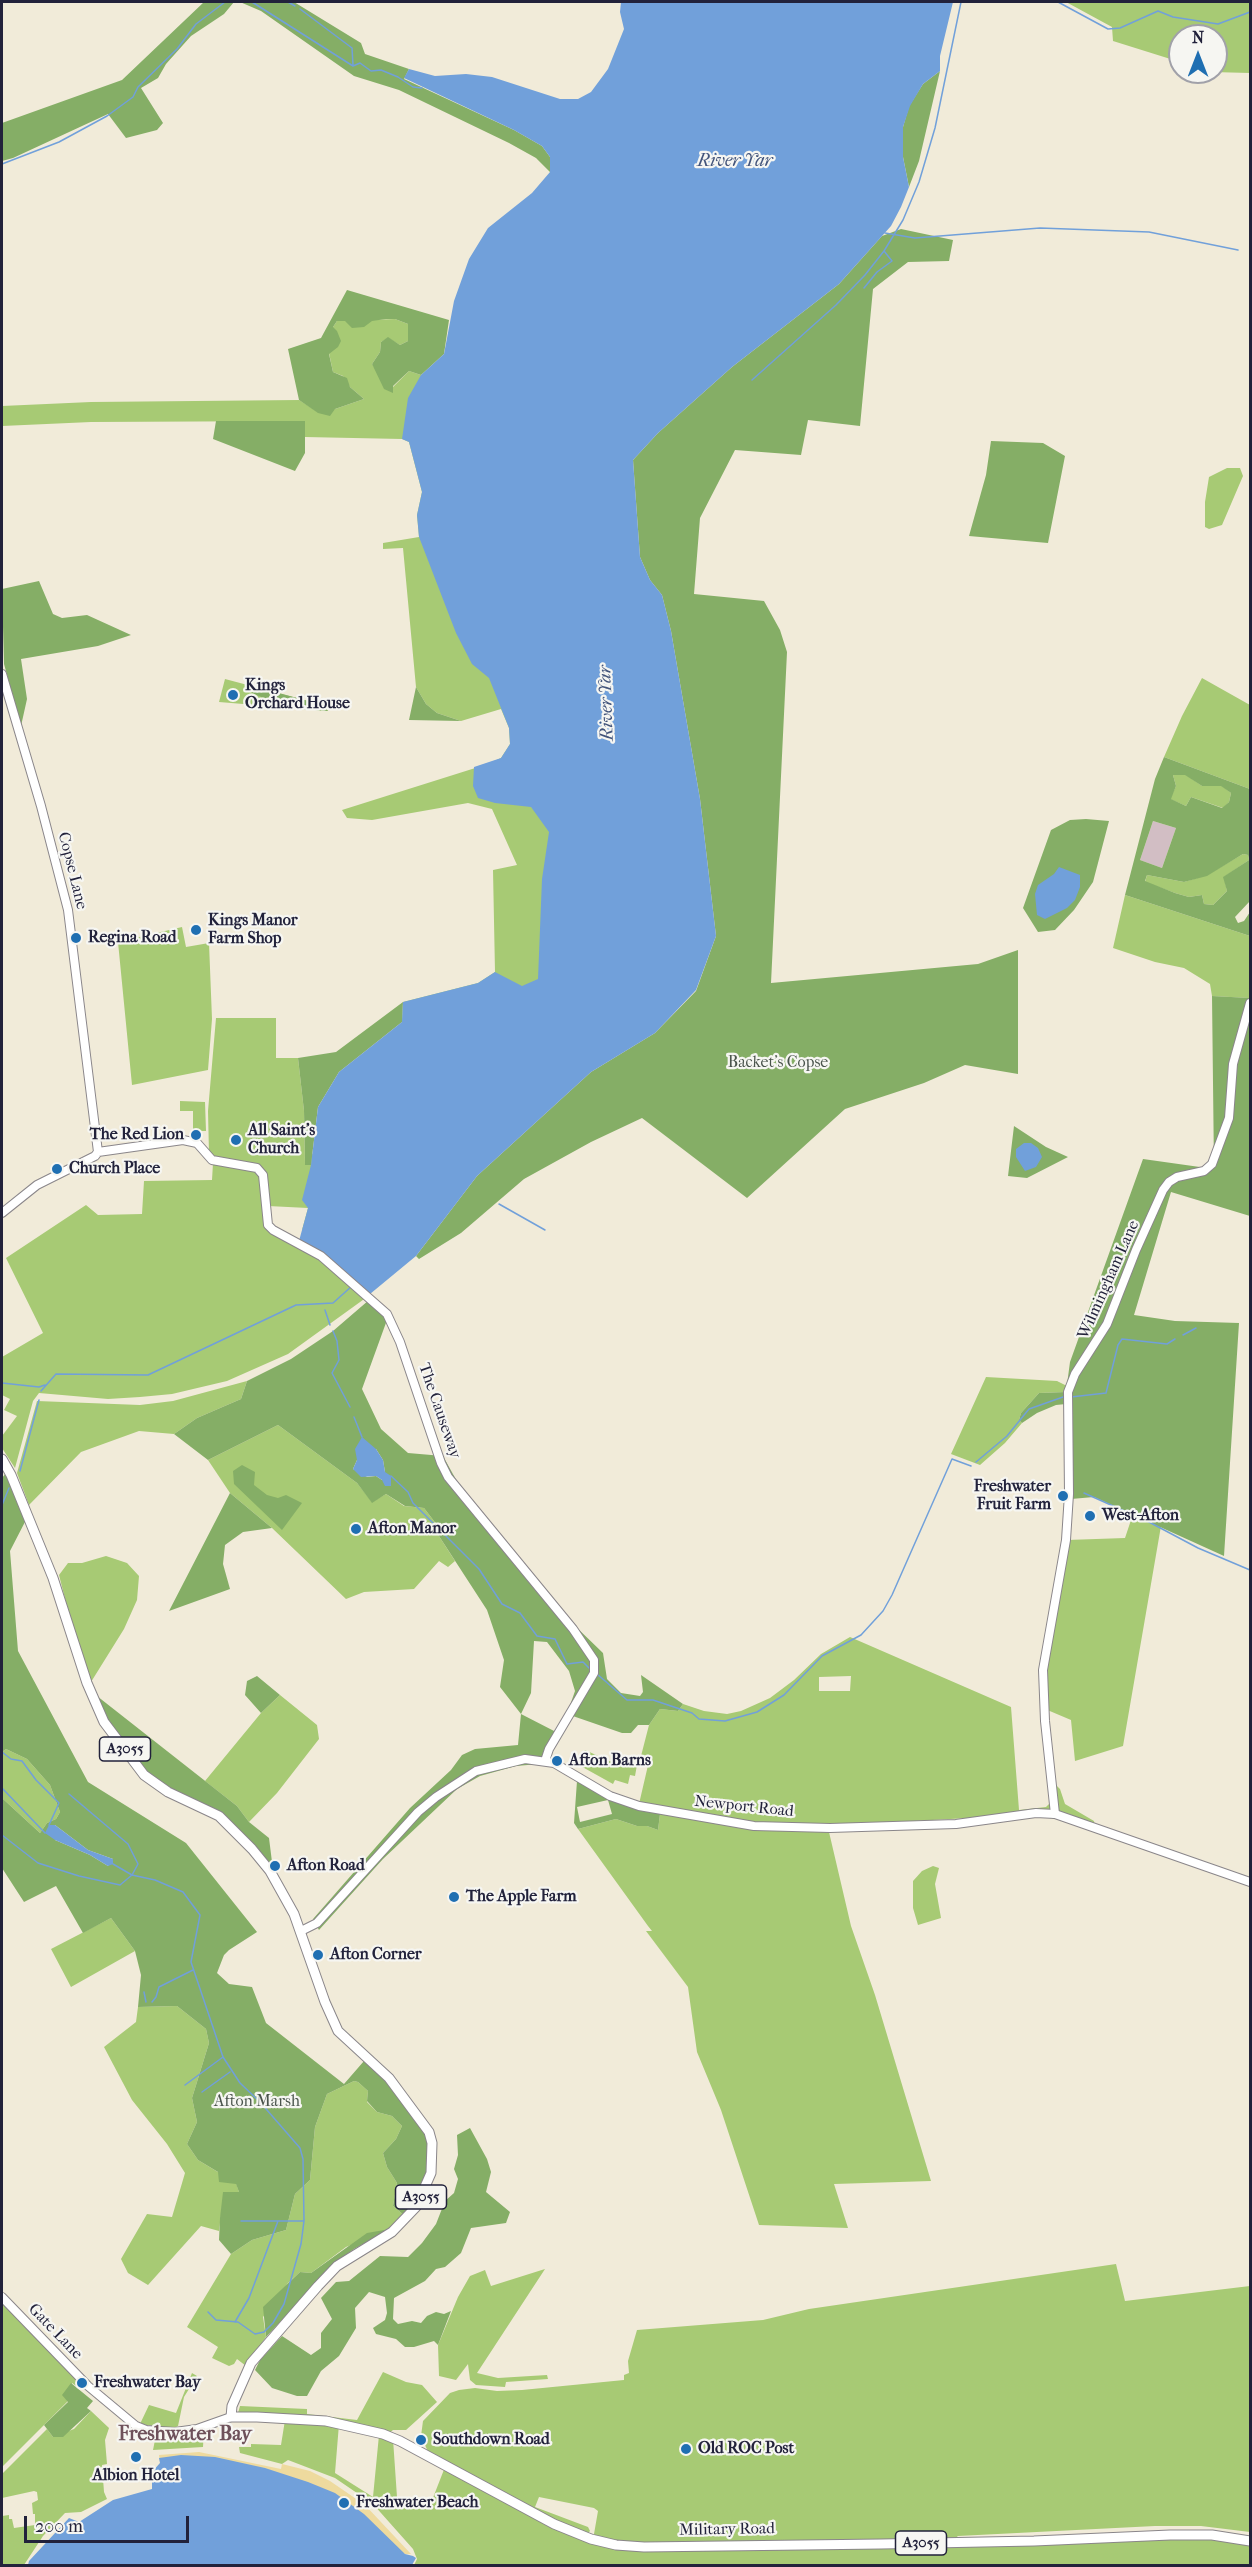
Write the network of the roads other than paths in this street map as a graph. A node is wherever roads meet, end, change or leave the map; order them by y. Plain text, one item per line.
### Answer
1 (2, 674) edge
2 (1251, 1003) edge
3 (98, 1152) junction
4 (2, 1213) edge
5 (2, 1459) edge
6 (545, 1761) junction
7 (1056, 1814) junction
8 (1251, 1882) edge
9 (301, 1931) junction
10 (2, 2297) edge
11 (231, 2417) junction
12 (1251, 2541) edge

1 - 3 street, Copse Lane
2 - 7 street, Wilmingham Lane
3 - 4 street
3 - 6 street, The Causeway
5 - 9 main road, A3055
6 - 7 main road, Newport Road
6 - 9 main road, Newport Road
7 - 8 main road, Newport Road
9 - 11 main road, A3055
10 - 11 street, Gate Lane
11 - 12 main road, Military Road / A3055

